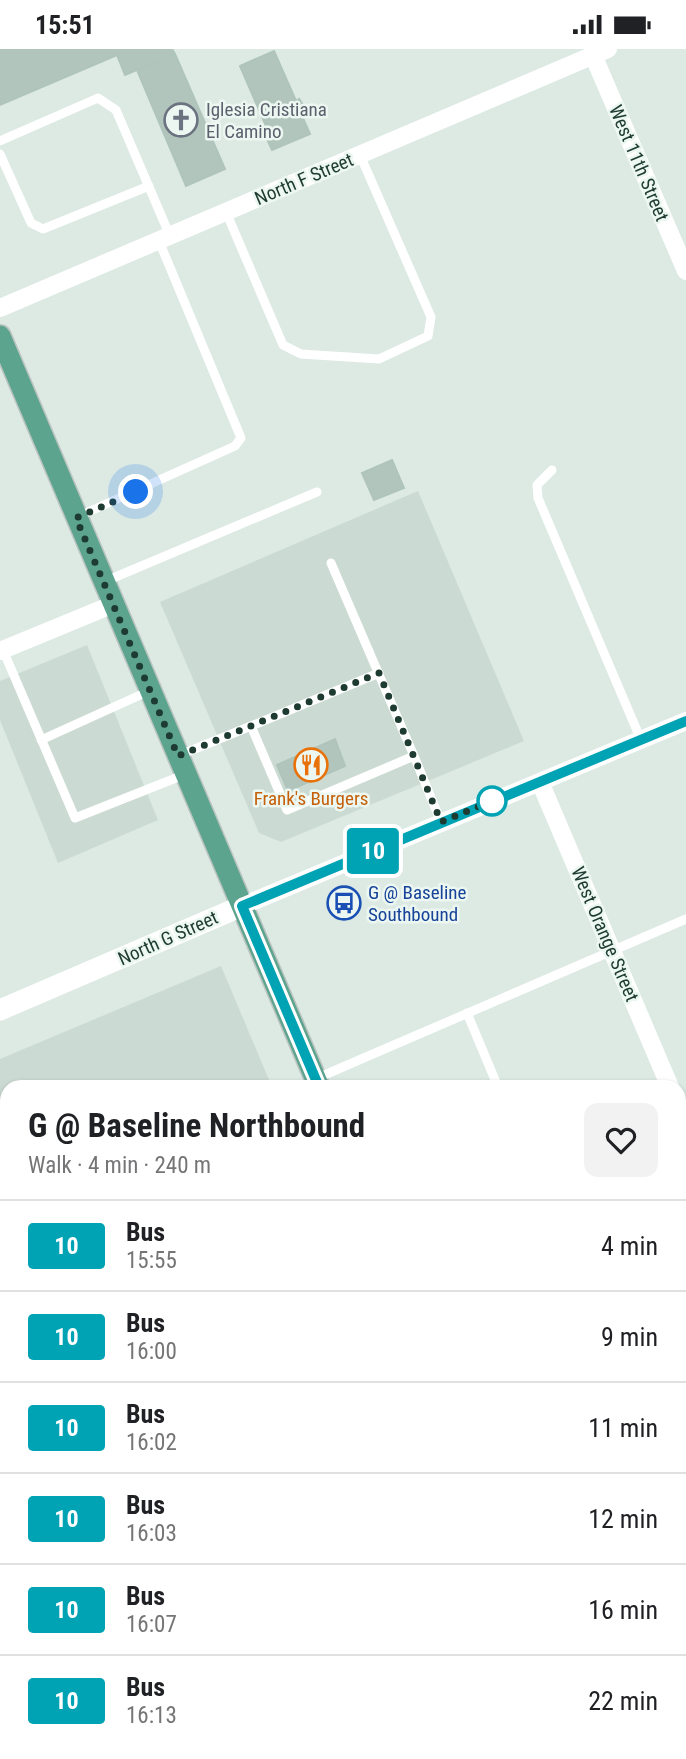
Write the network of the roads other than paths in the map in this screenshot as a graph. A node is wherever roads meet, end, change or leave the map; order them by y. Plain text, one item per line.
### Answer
1 (600, 52) edge
2 (0, 141) edge
3 (0, 154) edge
4 (360, 155) junction
5 (149, 186) junction
6 (226, 212) junction
7 (164, 238) junction
8 (686, 271) edge
9 (0, 308) edge
10 (0, 337) edge
11 (552, 470) dead end
12 (317, 492) dead end
13 (76, 518) junction
14 (331, 563) dead end
15 (104, 581) junction
16 (114, 604) junction
17 (1, 651) edge
18 (379, 673) junction
19 (149, 691) junction
20 (686, 721) edge
21 (251, 726) junction
22 (41, 740) junction
23 (641, 740) junction
24 (414, 756) junction
25 (182, 765) junction
26 (540, 782) junction
27 (441, 822) junction
28 (242, 906) junction
29 (686, 919) edge
30 (612, 951) junction
31 (0, 1010) edge
32 (467, 1013) junction
33 (316, 1080) edge
34 (323, 1080) edge
35 (495, 1080) edge
36 (667, 1080) edge

1 - 4 street, North F Street
1 - 8 street, West 11th Street
2 - 5 lane
3 - 5 lane
4 - 6 street, North F Street
4 - 6 lane
5 - 7 lane
6 - 7 street, North F Street
7 - 9 street, North F Street
7 - 13 lane
10 - 13 main road
11 - 23 lane
12 - 15 lane
13 - 15 main road
14 - 18 lane
15 - 16 main road
16 - 17 street
16 - 19 main road
17 - 22 lane
18 - 21 lane
18 - 24 lane
19 - 22 lane
19 - 25 main road
20 - 23 street, North G Street
21 - 24 lane
21 - 25 lane
22 - 25 lane
23 - 26 street, North G Street
24 - 27 lane
25 - 28 main road
26 - 27 street, North G Street
26 - 30 street, West Orange Street
27 - 28 street, North G Street
28 - 31 street, North G Street
28 - 33 main road
29 - 30 lane
30 - 32 lane
30 - 36 street, West Orange Street
32 - 34 lane
32 - 35 lane

